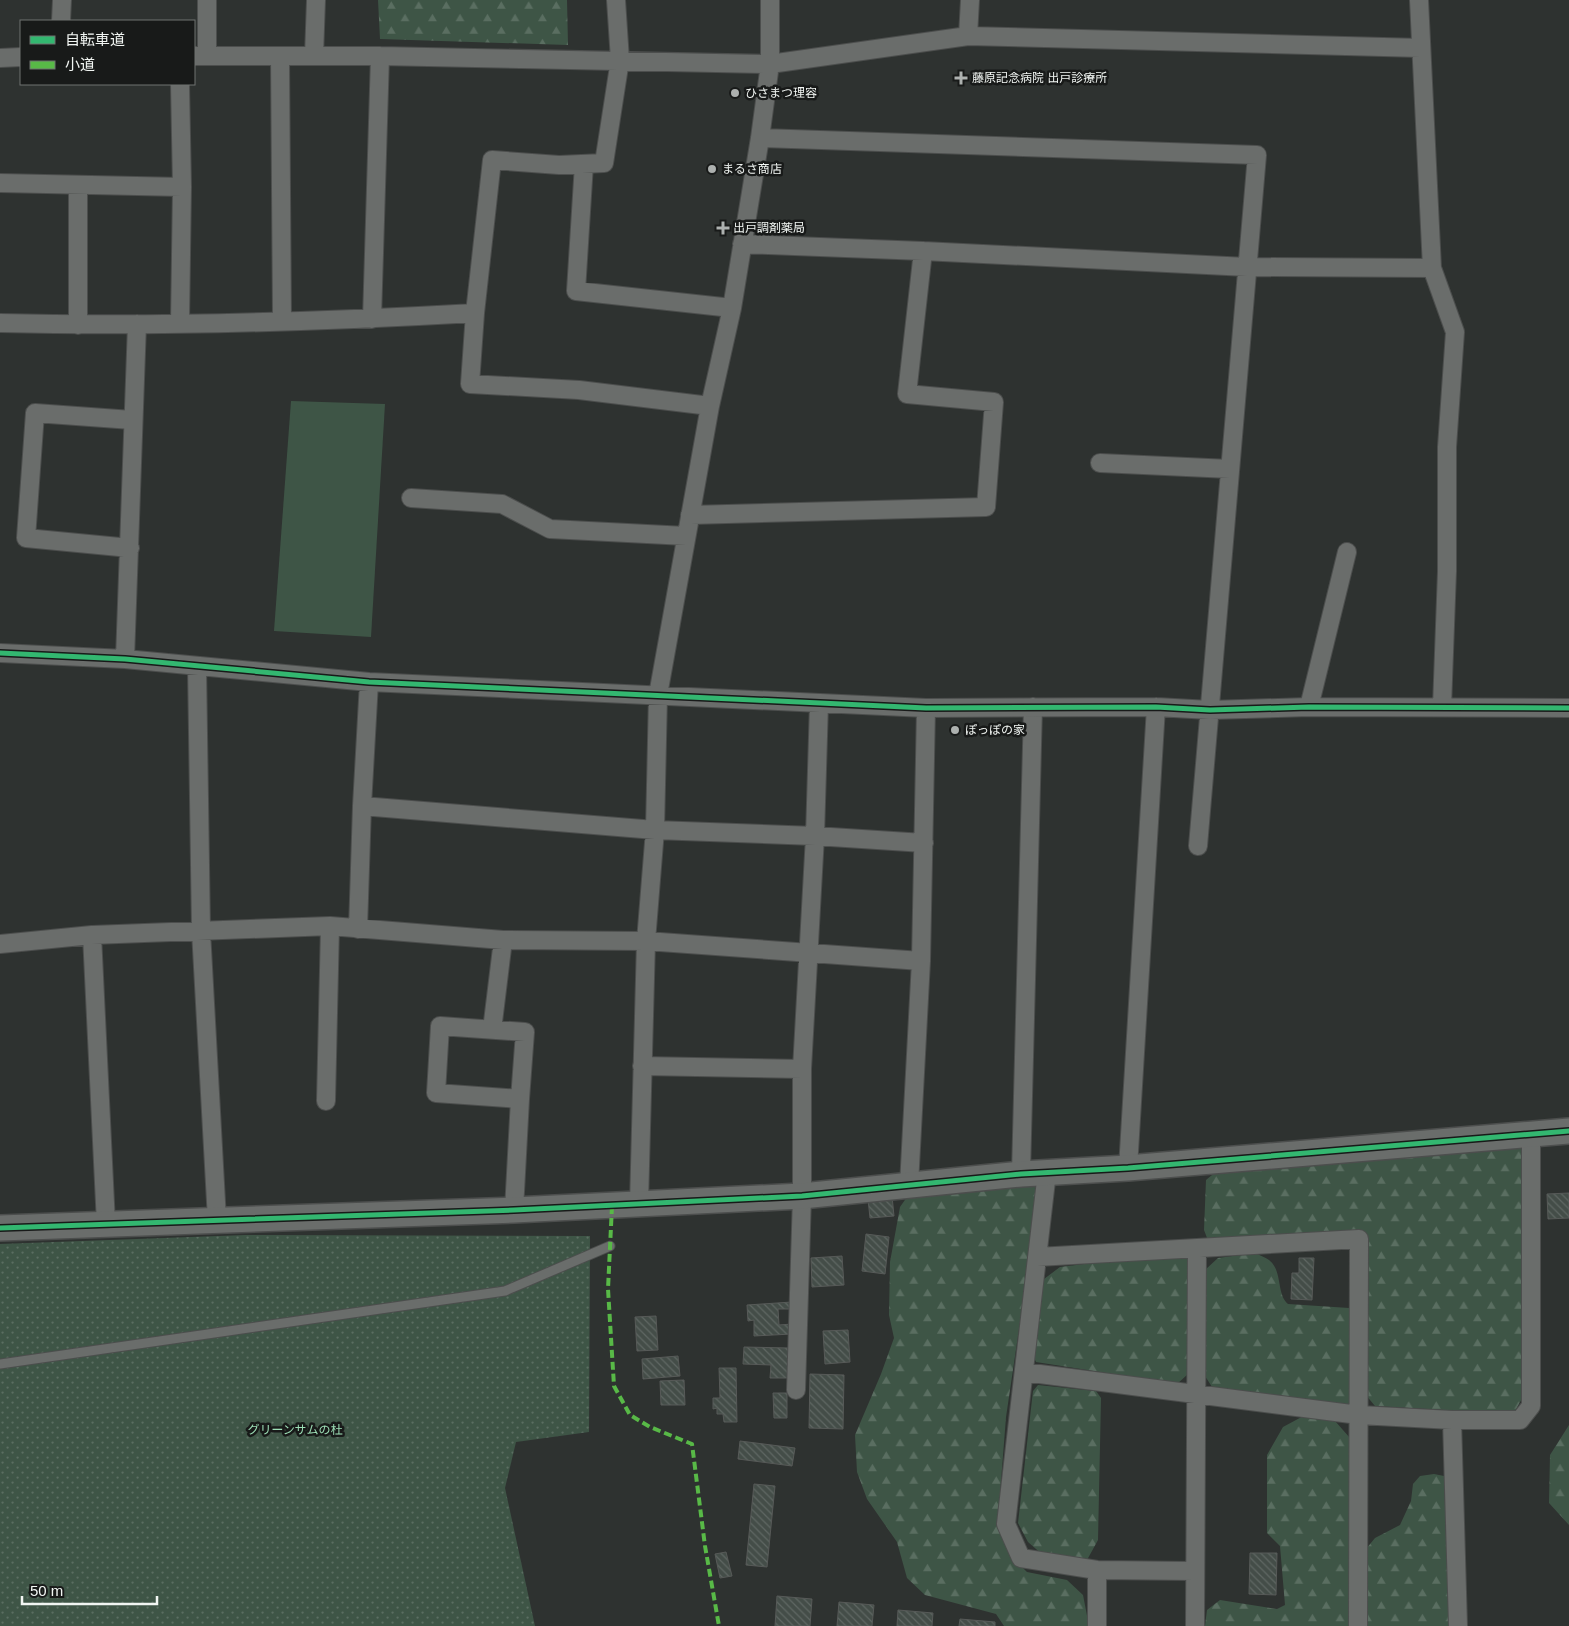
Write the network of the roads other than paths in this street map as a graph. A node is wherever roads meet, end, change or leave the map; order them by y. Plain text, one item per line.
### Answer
1 (62, 0) edge
2 (207, 0) edge
3 (316, 0) edge
4 (616, 0) edge
5 (770, 0) edge
6 (970, 0) edge
7 (1419, 0) edge
8 (61, 20) edge
9 (968, 36) junction
10 (1421, 48) junction
11 (200, 56) edge
12 (280, 56) junction
13 (314, 56) junction
14 (380, 56) junction
15 (0, 58) edge
16 (20, 58) edge
17 (620, 60) junction
18 (770, 64) junction
19 (180, 85) edge
20 (760, 138) junction
21 (584, 164) junction
22 (0, 183) edge
23 (78, 184) junction
24 (182, 187) junction
25 (742, 244) junction
26 (923, 251) junction
27 (1247, 267) junction
28 (1432, 268) junction
29 (732, 308) junction
30 (475, 313) junction
31 (372, 319) junction
32 (282, 321) junction
33 (0, 323) edge
34 (180, 323) junction
35 (136, 324) junction
36 (78, 325) junction
37 (710, 406) junction
38 (132, 420) junction
39 (1100, 463) dead end
40 (1230, 469) junction
41 (411, 498) dead end
42 (690, 515) junction
43 (686, 536) junction
44 (130, 548) junction
45 (1347, 552) dead end
46 (0, 653) edge
47 (125, 659) junction
48 (197, 666) junction
49 (369, 682) junction
50 (658, 696) junction
51 (820, 703) junction
52 (1156, 707) junction
53 (1309, 707) junction
54 (1442, 707) junction
55 (926, 708) junction
56 (1033, 708) junction
57 (1569, 708) edge
58 (1210, 710) junction
59 (362, 806) junction
60 (655, 830) junction
61 (815, 836) junction
62 (924, 843) junction
63 (1198, 846) dead end
64 (330, 926) junction
65 (358, 930) junction
66 (201, 931) junction
67 (92, 935) junction
68 (503, 940) junction
69 (646, 941) junction
70 (0, 944) edge
71 (809, 953) junction
72 (921, 961) junction
73 (492, 1030) junction
74 (642, 1066) junction
75 (802, 1069) junction
76 (520, 1098) junction
77 (326, 1101) dead end
78 (1569, 1131) edge
79 (1531, 1135) junction
80 (1128, 1168) junction
81 (1048, 1172) junction
82 (1021, 1174) junction
83 (909, 1185) junction
84 (802, 1196) junction
85 (639, 1204) junction
86 (514, 1210) junction
87 (217, 1220) junction
88 (106, 1224) junction
89 (0, 1228) edge
90 (610, 1246) dead end
91 (1196, 1248) junction
92 (1037, 1257) junction
93 (0, 1364) edge
94 (1024, 1372) junction
95 (796, 1390) dead end
96 (1196, 1394) junction
97 (1359, 1416) junction
98 (1452, 1420) junction
99 (1097, 1570) junction
100 (1195, 1571) junction
101 (1097, 1626) edge
102 (1194, 1626) edge
103 (1358, 1626) edge
104 (1458, 1626) edge

1 - 8 street
2 - 11 street
3 - 13 street
4 - 17 street
5 - 18 street
6 - 9 street
7 - 10 street
9 - 10 street
9 - 18 street
10 - 28 street
11 - 12 street
12 - 13 street
12 - 32 street
13 - 14 street
14 - 17 street
14 - 31 street
15 - 16 street
17 - 18 street
17 - 21 street
18 - 20 street
19 - 24 street
20 - 25 street
20 - 27 street
21 - 29 street
21 - 30 street
22 - 23 street
23 - 24 street
23 - 36 street
24 - 34 street
25 - 26 street
25 - 29 street
26 - 27 street
26 - 42 street
27 - 28 street
27 - 40 street
28 - 54 street
29 - 37 street
30 - 31 street
30 - 37 street
31 - 32 street
32 - 34 street
33 - 36 street
34 - 35 street
35 - 36 street
35 - 38 street
37 - 42 street
38 - 44 street
38 - 44 street
39 - 40 street
40 - 58 street
41 - 43 street
42 - 43 street
43 - 50 street
44 - 47 street
45 - 53 street
46 - 47 street
47 - 48 street
48 - 49 street
48 - 66 street
49 - 50 street
49 - 59 street
50 - 51 street
50 - 60 street
51 - 55 street
51 - 61 street
52 - 56 street
52 - 58 street
52 - 80 street
53 - 54 street
53 - 58 street
54 - 57 street
55 - 56 street
55 - 62 street
56 - 82 street
58 - 63 street
59 - 60 street
59 - 65 street
60 - 61 street
60 - 69 street
61 - 62 street
61 - 71 street
62 - 72 street
64 - 65 street
64 - 66 street
64 - 77 street
65 - 68 street
66 - 67 street
66 - 87 street
67 - 70 street
67 - 88 street
68 - 69 street
68 - 73 street
69 - 71 street
69 - 74 street
71 - 72 street
71 - 75 street
72 - 83 street
73 - 76 street
73 - 76 street
74 - 75 street
74 - 85 street
75 - 84 street
76 - 86 street
78 - 79 street
79 - 80 street
79 - 98 street
80 - 81 street
81 - 82 street
81 - 92 street
82 - 83 street
83 - 84 street
84 - 85 street
84 - 95 street
85 - 86 street
86 - 87 street
87 - 88 street
88 - 89 street
90 - 93 lane
91 - 92 street
91 - 96 street
91 - 97 street
92 - 94 street
94 - 96 street
94 - 99 street
96 - 97 street
96 - 100 street
97 - 98 street
97 - 103 street
98 - 104 street
99 - 100 street
99 - 101 street
100 - 102 street

